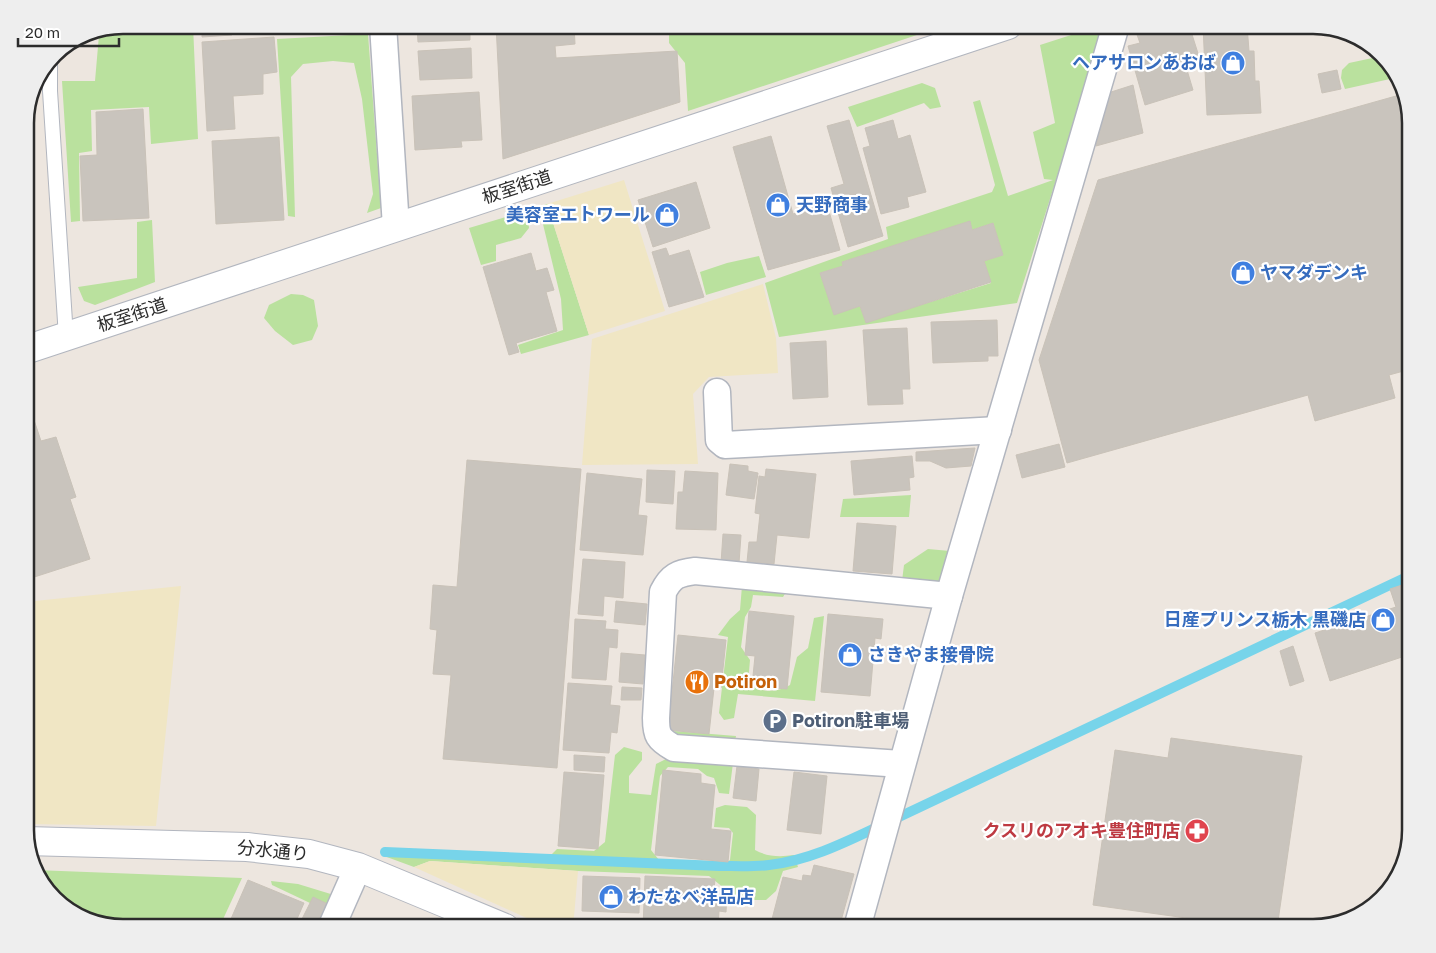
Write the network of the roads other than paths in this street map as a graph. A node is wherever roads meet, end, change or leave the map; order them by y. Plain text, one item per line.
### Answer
1 (384, 34) edge
2 (981, 34) edge
3 (1113, 34) edge
4 (50, 71) edge
5 (396, 227) junction
6 (66, 336) junction
7 (34, 347) edge
8 (717, 392) dead end
9 (998, 430) junction
10 (949, 596) junction
11 (901, 764) junction
12 (34, 841) edge
13 (358, 867) junction
14 (335, 919) edge
15 (483, 919) edge
16 (859, 919) edge

1 - 5 street
2 - 5 main road, 板室街道
3 - 9 street
4 - 6 lane
5 - 6 main road, 板室街道
6 - 7 main road, 板室街道
8 - 9 street
9 - 10 street
10 - 11 street
10 - 11 street
11 - 16 street
12 - 13 main road, 分水通り
13 - 14 street
13 - 15 main road, 分水通り

